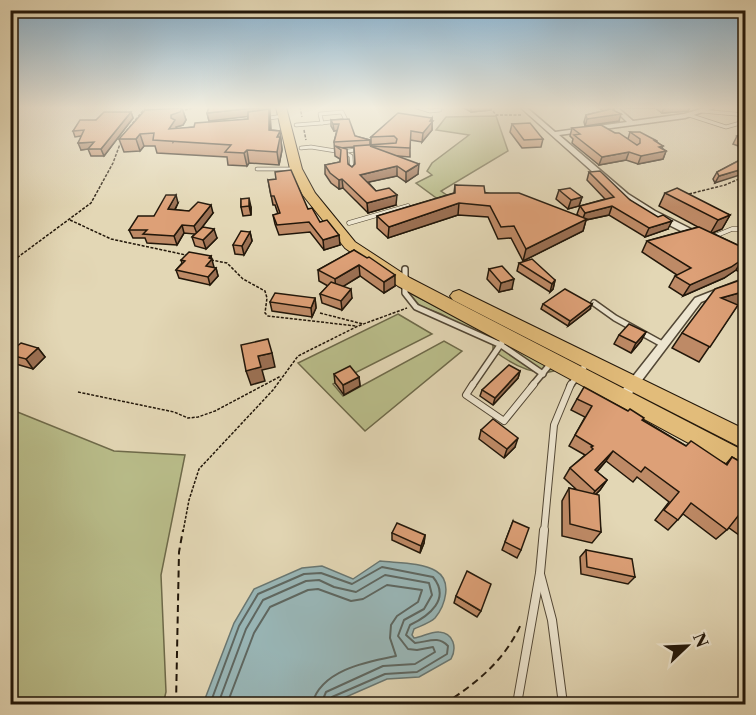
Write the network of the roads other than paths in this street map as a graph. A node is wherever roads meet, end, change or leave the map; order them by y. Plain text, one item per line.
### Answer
1 (295, 140) edge
2 (562, 140) edge
3 (297, 146) junction
4 (370, 149) edge
5 (343, 152) junction
6 (257, 169) dead end
7 (296, 169) junction
8 (352, 172) edge
9 (408, 206) edge
10 (349, 224) junction
11 (746, 228) edge
12 (707, 240) junction
13 (716, 245) edge
14 (405, 275) junction
15 (746, 281) edge
16 (594, 303) edge
17 (503, 341) junction
18 (664, 345) junction
19 (547, 368) junction
20 (583, 369) junction
21 (628, 392) junction
22 (746, 441) edge
23 (746, 464) edge
24 (540, 573) junction
25 (517, 705) edge
26 (563, 705) edge

1 - 3 highway
2 - 12 street
3 - 5 lane
3 - 7 highway
3 - 10 highway
4 - 5 lane
5 - 8 lane
6 - 7 lane
7 - 14 highway
9 - 10 lane
10 - 14 highway
11 - 12 lane
12 - 13 street
14 - 17 highway
14 - 17 lane
14 - 20 highway
15 - 18 street
16 - 18 lane
17 - 19 highway
17 - 19 lane
18 - 21 street
19 - 20 highway
20 - 21 highway
20 - 24 lane
21 - 22 highway
21 - 23 highway
24 - 25 lane
24 - 26 lane

